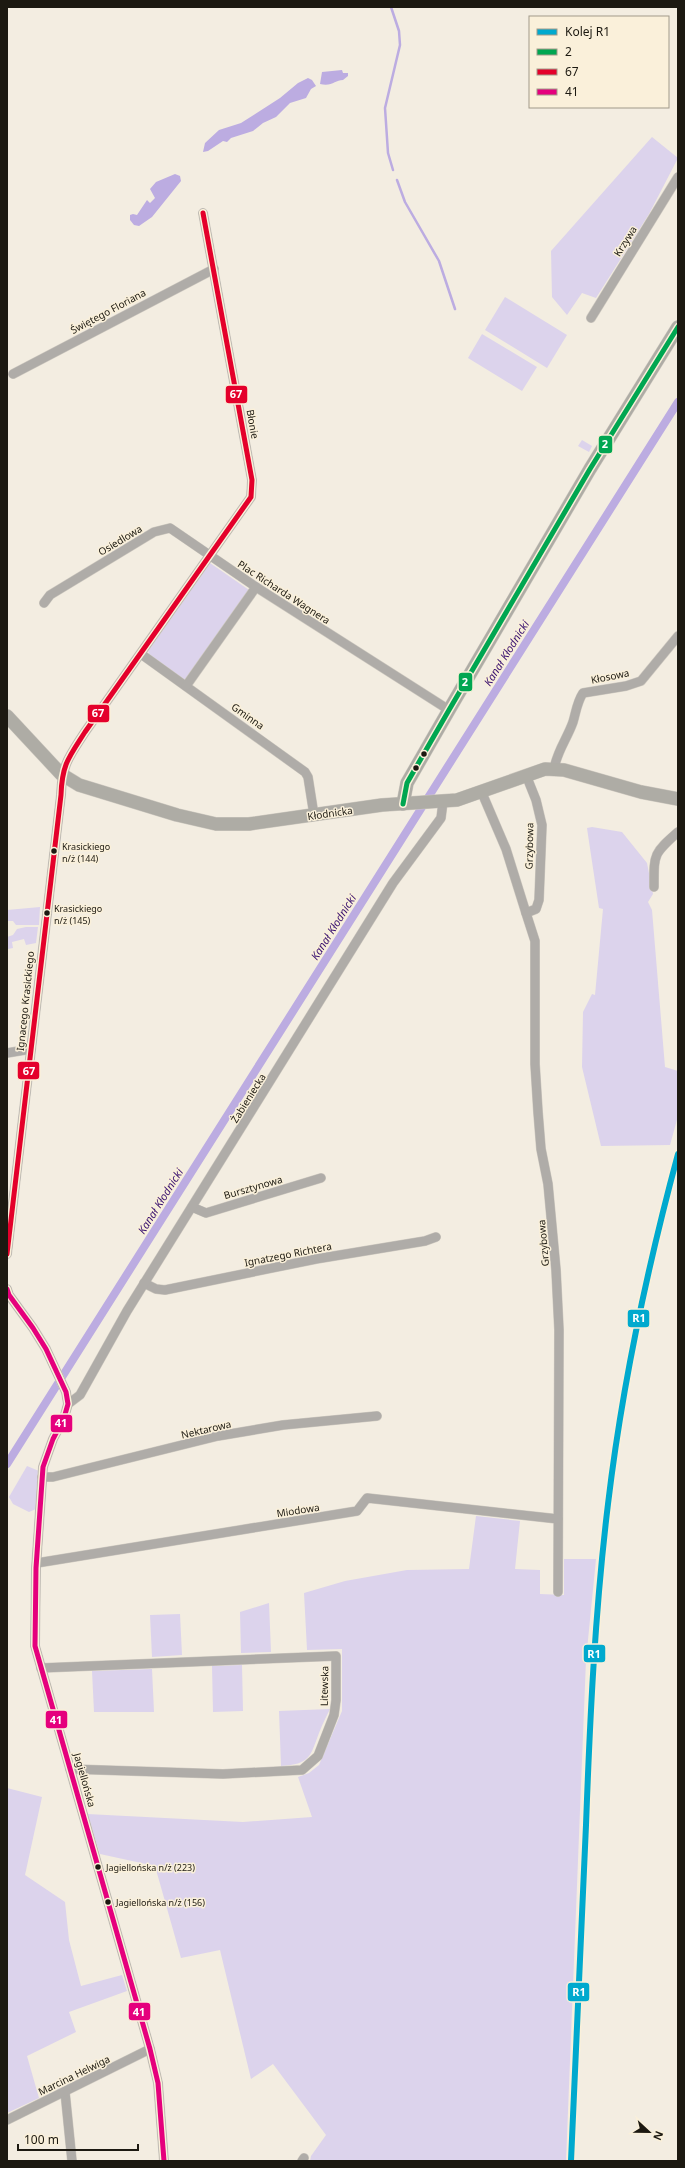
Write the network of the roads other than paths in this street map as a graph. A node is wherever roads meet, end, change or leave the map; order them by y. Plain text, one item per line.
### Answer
1 (678, 177) edge
2 (203, 213) dead end
3 (214, 269) junction
4 (591, 318) dead end
5 (678, 327) edge
6 (13, 374) dead end
7 (209, 556) junction
8 (256, 587) junction
9 (44, 603) dead end
10 (678, 636) edge
11 (140, 654) junction
12 (186, 686) junction
13 (449, 710) junction
14 (7, 716) edge
15 (554, 769) junction
16 (61, 774) junction
17 (526, 775) junction
18 (482, 792) junction
19 (678, 799) edge
20 (440, 802) junction
21 (403, 804) junction
22 (314, 815) junction
23 (678, 832) edge
24 (654, 887) dead end
25 (526, 913) junction
26 (31, 1049) junction
27 (7, 1052) edge
28 (321, 1178) dead end
29 (192, 1207) junction
30 (436, 1237) dead end
31 (7, 1254) edge
32 (144, 1283) junction
33 (7, 1289) edge
34 (68, 1404) junction
35 (377, 1416) dead end
36 (42, 1477) junction
37 (558, 1518) junction
38 (36, 1563) junction
39 (558, 1592) dead end
40 (41, 1668) junction
41 (70, 1769) junction
42 (150, 2049) junction
43 (65, 2092) junction
44 (7, 2120) edge
45 (72, 2161) edge
46 (164, 2161) edge

1 - 4 street, Krzywa
2 - 3 street, Błonie
3 - 6 street, Świętego Floriana
3 - 7 street, Błonie
5 - 13 main road
7 - 8 street, Plac Richarda Wagnera
7 - 9 street, Osiedlowa
7 - 11 street
8 - 12 street
8 - 13 street, Plac Richarda Wagnera
10 - 15 street, Kłosowa
11 - 12 street, Gminna
11 - 16 street
12 - 22 street, Gminna
13 - 21 main road
14 - 16 main road, Kłodnicka
15 - 17 main road, Kłodnicka
15 - 19 main road, Kłodnicka
16 - 22 main road, Kłodnicka
16 - 26 street, Ignacego Krasickiego
17 - 18 main road, Kłodnicka
17 - 25 street, Grzybowa
18 - 20 main road, Kłodnicka
18 - 25 street, Grzybowa
20 - 21 main road, Kłodnicka
20 - 29 street, Żabieniecka
21 - 22 main road, Kłodnicka
23 - 24 street
25 - 37 street, Grzybowa
26 - 27 street
26 - 31 street, Ignacego Krasickiego
28 - 29 street, Bursztynowa
29 - 32 street, Żabieniecka
30 - 32 street, Ignatzego Richtera
32 - 34 street, Żabieniecka
33 - 34 street
34 - 36 street, Jagiellońska
35 - 36 street, Nektarowa
36 - 38 street, Jagiellońska
37 - 38 street, Miodowa
37 - 39 street, Grzybowa
38 - 40 street, Jagiellońska
40 - 41 street, Jagiellońska
40 - 41 street, Litewska
41 - 42 street, Jagiellońska
42 - 43 street, Marcina Helwiga
42 - 46 street, Jagiellońska
43 - 44 street, Marcina Helwiga
43 - 45 street

